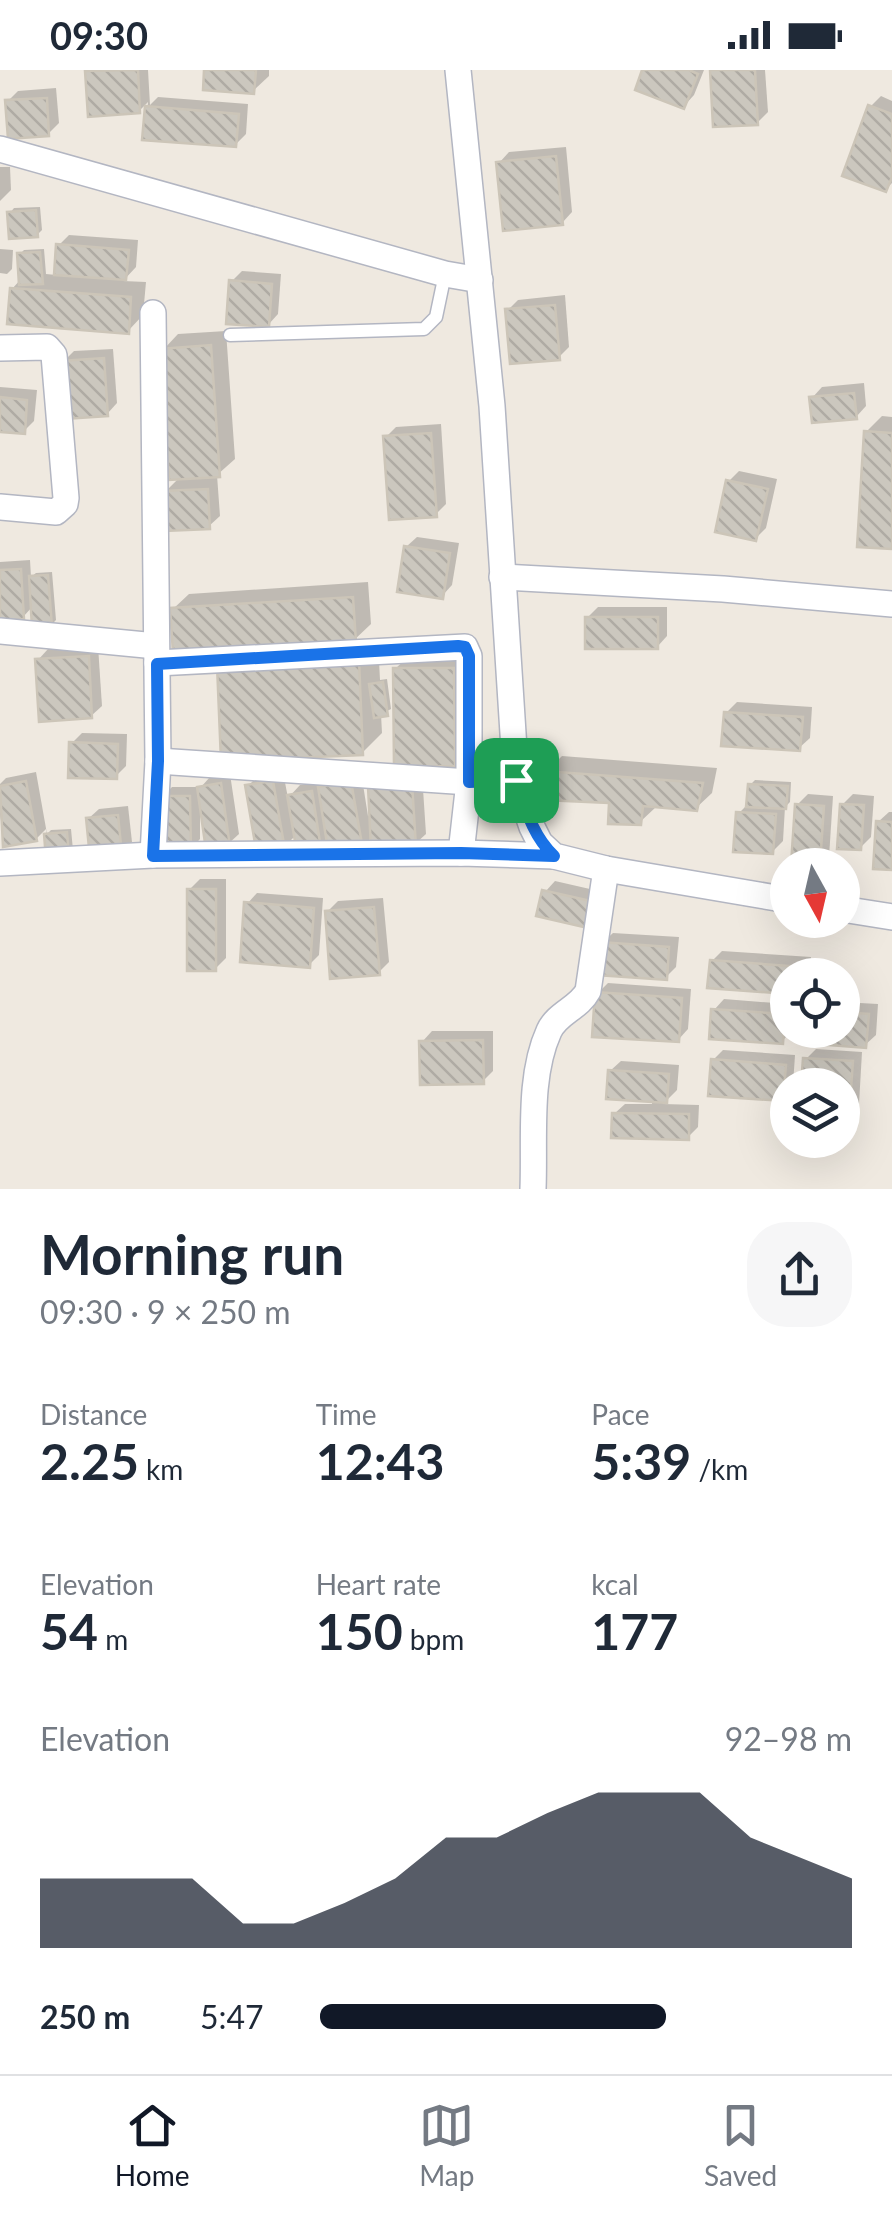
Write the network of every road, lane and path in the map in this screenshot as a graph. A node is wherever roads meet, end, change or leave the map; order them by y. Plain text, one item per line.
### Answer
1 (458, 70) edge
2 (0, 149) edge
3 (445, 274) junction
4 (480, 280) junction
5 (153, 313) dead end
6 (230, 336) dead end
7 (0, 348) edge
8 (0, 507) edge
9 (502, 577) junction
10 (892, 604) edge
11 (0, 632) edge
12 (157, 655) junction
13 (158, 761) junction
14 (516, 780) junction
15 (469, 782) junction
16 (461, 853) junction
17 (153, 856) junction
18 (554, 856) junction
19 (0, 863) edge
20 (606, 869) junction
21 (770, 897) edge
22 (860, 912) edge
23 (892, 917) edge
24 (533, 1189) edge

1 - 4 street
2 - 3 street
3 - 4 street
3 - 6 lane
4 - 9 street
5 - 12 street
7 - 8 street
9 - 10 street
9 - 14 street
11 - 12 street
12 - 13 street
12 - 15 street
13 - 15 street
13 - 17 street
14 - 15 street
14 - 18 street
15 - 16 street
16 - 17 street
16 - 18 street
17 - 19 street
18 - 20 street
20 - 21 street
20 - 24 street
22 - 23 street

